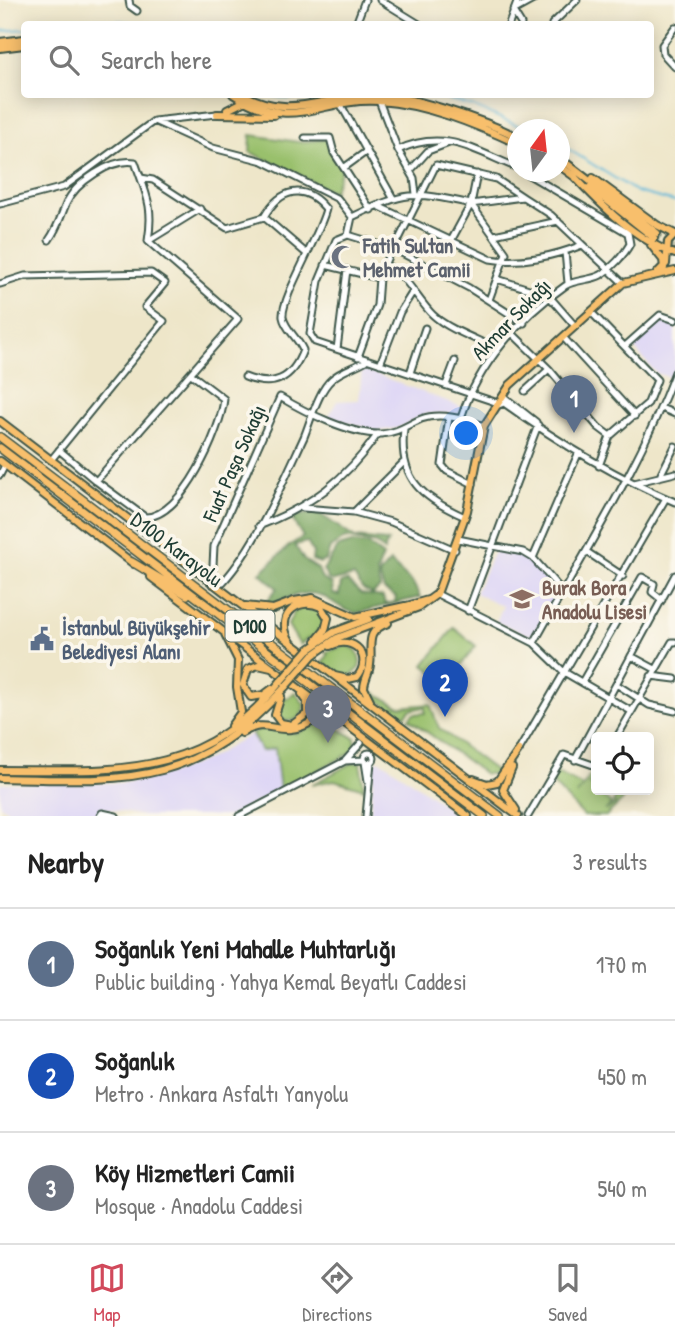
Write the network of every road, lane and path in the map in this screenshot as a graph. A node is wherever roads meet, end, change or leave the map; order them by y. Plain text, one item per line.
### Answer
1 (129, 0) edge
2 (365, 0) edge
3 (380, 0) edge
4 (518, 0) edge
5 (533, 0) edge
6 (577, 0) edge
7 (137, 11) dead end
8 (513, 11) junction
9 (357, 21) edge
10 (414, 21) edge
11 (510, 21) edge
12 (518, 21) edge
13 (555, 21) edge
14 (675, 27) edge
15 (21, 39) edge
16 (0, 42) edge
17 (21, 45) edge
18 (0, 48) edge
19 (675, 67) edge
20 (232, 98) edge
21 (359, 98) edge
22 (389, 98) edge
23 (246, 99) edge
24 (379, 101) junction
25 (341, 106) junction
26 (228, 112) junction
27 (281, 112) junction
28 (217, 114) joint
29 (154, 121) junction
30 (507, 133) edge
31 (305, 138) dead end
32 (507, 140) edge
33 (451, 142) junction
34 (368, 150) junction
35 (398, 150) junction
36 (507, 163) edge
37 (345, 167) junction
38 (570, 168) edge
39 (570, 170) edge
40 (411, 171) junction
41 (575, 172) junction
42 (477, 174) junction
43 (141, 178) junction
44 (541, 182) edge
45 (416, 194) junction
46 (424, 194) junction
47 (523, 197) junction
48 (393, 198) junction
49 (0, 204) edge
50 (471, 204) junction
51 (378, 206) junction
52 (200, 209) junction
53 (370, 210) junction
54 (264, 217) junction
55 (352, 217) junction
56 (409, 221) junction
57 (558, 221) junction
58 (675, 234) edge
59 (348, 235) junction
60 (494, 235) junction
61 (654, 238) junction
62 (452, 239) junction
63 (50, 240) dead end
64 (148, 242) junction
65 (582, 245) junction
66 (393, 249) junction
67 (667, 251) junction
68 (565, 252) junction
69 (307, 254) junction
70 (675, 256) edge
71 (504, 261) junction
72 (325, 265) junction
73 (383, 265) junction
74 (609, 267) junction
75 (347, 270) junction
76 (664, 270) junction
77 (675, 271) edge
78 (379, 278) junction
79 (497, 278) junction
80 (623, 283) junction
81 (568, 284) junction
82 (0, 285) edge
83 (412, 293) junction
84 (549, 298) junction
85 (489, 300) junction
86 (591, 312) junction
87 (675, 320) edge
88 (524, 323) junction
89 (575, 326) junction
90 (425, 328) dead end
91 (513, 334) junction
92 (563, 337) junction
93 (625, 346) junction
94 (337, 349) junction
95 (497, 349) junction
96 (358, 357) junction
97 (537, 358) junction
98 (365, 361) junction
99 (455, 361) dead end
100 (380, 365) junction
101 (550, 369) junction
102 (675, 372) edge
103 (410, 373) junction
104 (191, 374) junction
105 (245, 377) dead end
106 (657, 380) junction
107 (671, 384) junction
108 (446, 385) junction
109 (525, 391) dead end
110 (667, 393) junction
111 (472, 394) junction
112 (675, 396) edge
113 (499, 402) junction
114 (661, 408) junction
115 (675, 414) edge
116 (312, 416) junction
117 (635, 416) junction
118 (449, 417) junction
119 (461, 418) junction
120 (0, 422) edge
121 (538, 425) junction
122 (484, 426) junction
123 (404, 429) junction
124 (378, 434) junction
125 (610, 436) junction
126 (0, 437) edge
127 (675, 446) edge
128 (0, 448) edge
129 (59, 450) junction
130 (579, 454) junction
131 (51, 460) junction
132 (3, 463) edge
133 (403, 463) junction
134 (599, 466) junction
135 (675, 472) edge
136 (661, 474) junction
137 (0, 475) edge
138 (651, 478) junction
139 (96, 481) junction
140 (628, 482) junction
141 (473, 484) junction
142 (652, 492) junction
143 (666, 498) junction
144 (675, 502) edge
145 (303, 508) junction
146 (354, 512) junction
147 (465, 517) junction
148 (259, 526) junction
149 (458, 539) junction
150 (494, 547) junction
151 (455, 550) junction
152 (587, 552) junction
153 (533, 558) junction
154 (132, 562) junction
155 (627, 570) junction
156 (675, 575) edge
157 (623, 576) junction
158 (641, 579) junction
159 (673, 582) edge
160 (212, 583) junction
161 (562, 591) junction
162 (437, 594) junction
163 (428, 600) junction
164 (662, 600) junction
165 (236, 601) junction
166 (405, 606) junction
167 (419, 607) junction
168 (468, 611) junction
169 (232, 624) junction
170 (221, 629) junction
171 (675, 642) edge
172 (534, 643) junction
173 (295, 647) junction
174 (311, 653) junction
175 (631, 656) junction
176 (273, 668) junction
177 (655, 669) junction
178 (564, 672) junction
179 (331, 675) junction
180 (651, 676) junction
181 (675, 679) edge
182 (582, 682) junction
183 (284, 683) junction
184 (617, 684) junction
185 (299, 689) junction
186 (609, 698) junction
187 (637, 698) junction
188 (375, 708) junction
189 (631, 711) junction
190 (675, 711) edge
191 (354, 729) junction
192 (620, 732) edge
193 (361, 743) junction
194 (208, 745) junction
195 (220, 747) junction
196 (519, 750) junction
197 (354, 754) junction
198 (367, 758) junction
199 (394, 760) junction
200 (575, 760) junction
201 (345, 761) junction
202 (591, 765) edge
203 (0, 770) edge
204 (461, 773) junction
205 (0, 778) edge
206 (100, 816) edge
207 (116, 816) edge
208 (239, 816) edge
209 (366, 816) edge
210 (468, 816) edge
211 (484, 816) edge
212 (500, 816) edge
213 (523, 816) edge

1 - 7 street
2 - 9 street
3 - 10 street
4 - 8 street
5 - 8 street
6 - 13 street
8 - 11 street
8 - 12 street
14 - 19 street
15 - 16 main road
17 - 18 main road
20 - 26 main road
21 - 27 main road
22 - 30 main road
23 - 26 main road
23 - 27 main road
24 - 25 main road
24 - 32 main road
24 - 35 street
25 - 27 main road
25 - 34 street
26 - 27 main road
26 - 28 main road
28 - 29 street
29 - 49 street
29 - 55 street
31 - 37 street
33 - 35 street
33 - 36 street
33 - 40 street
34 - 37 street
34 - 48 street
35 - 40 street
37 - 53 street
38 - 41 main road
39 - 41 main road
40 - 45 street
41 - 58 main road
41 - 61 main road
42 - 46 street
42 - 47 street
42 - 50 street
43 - 52 street
43 - 63 street
43 - 64 street
44 - 74 street
45 - 46 street
45 - 48 street
46 - 50 street
46 - 56 street
47 - 50 street
47 - 57 street
48 - 51 street
50 - 60 street
50 - 62 street
51 - 53 street
51 - 56 street
52 - 54 street
52 - 64 street
53 - 55 street
54 - 69 street
54 - 69 street
55 - 59 street
56 - 62 street
56 - 66 street
57 - 60 street
57 - 65 street
58 - 67 main road
59 - 66 street
59 - 72 street
60 - 71 street
61 - 67 main road
61 - 76 main road
62 - 71 street
64 - 104 street
65 - 68 street
65 - 74 street
66 - 73 street
66 - 85 street
67 - 70 main road
67 - 76 main road
68 - 71 street
68 - 81 street
69 - 105 street
70 - 76 main road
71 - 79 street
72 - 75 street
72 - 94 street
73 - 78 street
73 - 83 street
74 - 80 street
74 - 81 street, Akmar Sokağı
75 - 78 street
75 - 94 street
76 - 77 main road
76 - 80 main road
78 - 96 street
79 - 84 street
79 - 85 street
80 - 86 main road
81 - 84 street, Akmar Sokağı
82 - 129 street
83 - 95 street
83 - 100 street
84 - 88 street, Akmar Sokağı
84 - 89 street
85 - 88 street
86 - 89 main road
86 - 93 street
87 - 93 street
88 - 91 street, Akmar Sokağı
89 - 92 main road
90 - 103 street
91 - 95 street, Akmar Sokağı
91 - 97 street
92 - 97 main road
92 - 117 street
93 - 106 street
94 - 96 street
95 - 111 street, Akmar Sokağı
96 - 98 street
97 - 101 street
97 - 113 main road
98 - 100 street
98 - 116 street
99 - 108 street
100 - 103 street
101 - 109 street
101 - 125 street
102 - 107 street
103 - 108 street
104 - 139 street
104 - 139 street
106 - 107 street
106 - 117 street
107 - 110 street
108 - 111 street
110 - 112 street
110 - 114 street
111 - 113 street
111 - 119 street, Akmar Sokağı
113 - 121 street
113 - 121 street
113 - 122 main road
114 - 115 street
114 - 140 street
116 - 124 street
116 - 148 street
116 - 160 street, Fuat Paşa Sokağı
117 - 125 street
118 - 119 street
118 - 123 street
118 - 141 street
119 - 122 street
120 - 131 main road
121 - 130 street
121 - 150 street
122 - 141 main road
123 - 124 street
123 - 133 street
124 - 145 street
125 - 134 street
126 - 212 highway, D100 Karayolu / D100
127 - 136 street
128 - 169 highway, D100 Karayolu / D100
129 - 131 street
129 - 139 street
130 - 134 street
130 - 153 street
131 - 160 main road
132 - 137 street
132 - 154 main road
133 - 146 street
133 - 147 street
134 - 140 street
135 - 136 street
136 - 138 street
138 - 140 street
138 - 142 street
140 - 142 street
140 - 152 street
141 - 147 main road
142 - 143 street
143 - 144 street
143 - 155 street
145 - 146 street
145 - 148 street
146 - 151 street
147 - 149 main road
148 - 160 street
149 - 150 street
149 - 151 main road
150 - 153 street
150 - 168 street
151 - 162 main road
152 - 157 street
152 - 161 street
153 - 161 street
154 - 169 highway
154 - 170 main road
155 - 157 street
155 - 158 street
156 - 159 street
157 - 178 street
158 - 164 street
158 - 182 street
159 - 164 street
160 - 165 main road
161 - 172 street
162 - 163 main road
162 - 168 street
163 - 166 main road
163 - 167 main road
164 - 175 street
165 - 166 main road
165 - 173 main road
166 - 174 main road
167 - 174 main road
167 - 188 main road
168 - 172 street
169 - 211 highway, D100 Karayolu / D100
170 - 176 main road
170 - 194 main road
171 - 177 street
172 - 178 street
173 - 174 main road
173 - 179 main road
174 - 179 main road
174 - 183 main road, bridge
175 - 177 street
175 - 184 street
176 - 183 main road
176 - 185 main road
177 - 180 street
178 - 182 street
178 - 196 street
179 - 188 main road
180 - 181 street
180 - 187 street
182 - 186 street
183 - 185 main road
183 - 194 main road
183 - 195 main road
184 - 186 street
184 - 187 street
185 - 191 main road
186 - 189 street
186 - 200 street
187 - 189 street
187 - 190 street
188 - 204 main road
189 - 192 street
191 - 193 street
191 - 195 main road
191 - 199 main road
193 - 197 street
193 - 198 street
194 - 203 main road
195 - 205 main road
196 - 204 main road
196 - 213 main road
197 - 198 street
197 - 201 street
198 - 199 street
198 - 201 street
198 - 209 street
199 - 210 main road
200 - 202 street
200 - 213 street
201 - 208 street
204 - 213 main road
206 - 207 street

